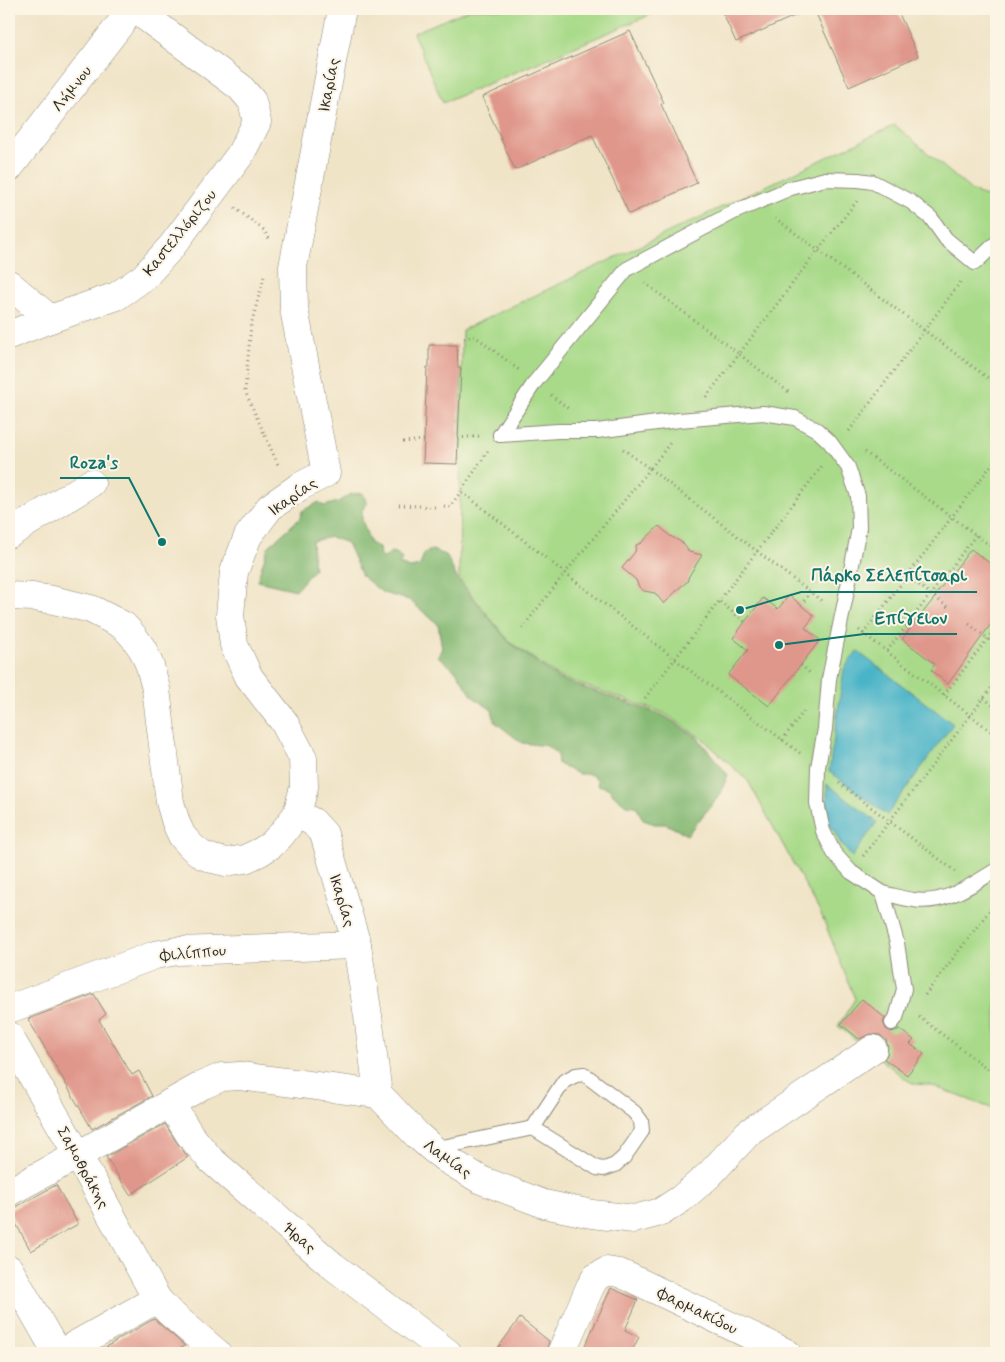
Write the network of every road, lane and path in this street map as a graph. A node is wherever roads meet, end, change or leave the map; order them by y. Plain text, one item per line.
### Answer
1 (134, 9) edge
2 (342, 9) edge
3 (9, 168) edge
4 (873, 182) junction
5 (212, 192) junction
6 (755, 202) junction
7 (271, 242) dead end
8 (996, 243) edge
9 (818, 250) junction
10 (975, 263) junction
11 (627, 269) junction
12 (266, 272) dead end
13 (9, 284) edge
14 (50, 319) junction
15 (925, 330) junction
16 (9, 335) edge
17 (996, 384) edge
18 (500, 434) junction
19 (845, 436) junction
20 (424, 440) dead end
21 (403, 442) dead end
22 (835, 449) junction
23 (996, 460) edge
24 (650, 469) dead end
25 (92, 484) dead end
26 (461, 491) junction
27 (290, 493) junction
28 (399, 505) dead end
29 (444, 506) dead end
30 (436, 507) dead end
31 (952, 517) junction
32 (9, 534) edge
33 (976, 535) junction
34 (996, 550) edge
35 (565, 573) junction
36 (908, 576) junction
37 (810, 592) dead end
38 (931, 594) junction
39 (9, 596) edge
40 (804, 601) dead end
41 (720, 602) junction
42 (949, 608) dead end
43 (745, 622) dead end
44 (969, 624) dead end
45 (996, 628) edge
46 (520, 631) dead end
47 (988, 639) junction
48 (858, 641) dead end
49 (996, 645) edge
50 (887, 651) dead end
51 (676, 660) junction
52 (829, 679) junction
53 (996, 682) edge
54 (944, 695) dead end
55 (645, 698) dead end
56 (984, 698) junction
57 (996, 706) edge
58 (782, 740) junction
59 (818, 767) junction
60 (297, 814) junction
61 (889, 821) junction
62 (996, 870) edge
63 (851, 872) junction
64 (973, 884) junction
65 (883, 893) junction
66 (996, 902) edge
67 (357, 945) junction
68 (900, 1002) junction
69 (9, 1009) edge
70 (912, 1012) junction
71 (892, 1023) dead end
72 (9, 1036) edge
73 (873, 1049) dead end
74 (996, 1076) edge
75 (378, 1094) junction
76 (170, 1104) junction
77 (533, 1128) junction
78 (433, 1149) junction
79 (78, 1155) junction
80 (9, 1192) edge
81 (9, 1269) edge
82 (157, 1299) junction
83 (59, 1353) edge
84 (217, 1353) edge
85 (448, 1353) edge
86 (561, 1353) edge
87 (788, 1353) edge

1 - 3 street, Λήμνου
1 - 5 street, Καστελλόριζου
2 - 27 street, Ικαρίας
4 - 6 lane
4 - 9 path
4 - 10 lane
5 - 7 path
5 - 14 street, Καστελλόριζου
6 - 9 path
6 - 11 lane
8 - 10 lane
9 - 11 path
9 - 15 path
10 - 15 path
11 - 18 lane
12 - 27 path
13 - 14 street
14 - 16 street, Καστελλόριζου
15 - 17 path
15 - 19 path
18 - 22 lane
18 - 26 path
19 - 22 path
19 - 31 path
20 - 21 path
22 - 41 path
22 - 52 lane
23 - 31 path
24 - 35 path
25 - 32 street
26 - 29 path
26 - 35 path
27 - 60 street, Ικαρίας
28 - 30 path
31 - 33 path
31 - 36 path
33 - 34 path
33 - 38 path
35 - 46 path
35 - 51 path
36 - 38 path
36 - 48 path
37 - 40 path
38 - 42 path
38 - 50 path
39 - 60 street
41 - 43 path
41 - 51 path
44 - 47 path
45 - 47 path
47 - 49 path
47 - 54 path
51 - 55 path
51 - 58 path
52 - 58 path
52 - 59 lane
53 - 56 path
56 - 57 path
56 - 61 path
58 - 59 path
59 - 61 path
59 - 63 lane
60 - 67 street, Ικαρίας
61 - 63 path
61 - 64 path
62 - 64 lane
63 - 65 lane
64 - 65 lane
65 - 68 lane
66 - 70 path
67 - 69 street, Φιλίππου
67 - 75 street, Ικαρίας
68 - 70 path
68 - 71 lane
70 - 74 path
72 - 79 street, Σαμοθράκης
73 - 78 street, Λαμίας
75 - 76 street
75 - 78 street, Λαμίας
76 - 79 street
76 - 85 street, Ήρας
77 - 77 lane
77 - 78 lane
79 - 80 street
79 - 82 street, Σαμοθράκης
81 - 83 street
82 - 83 street
82 - 84 street, Σαμοθράκης
86 - 87 street, Φαρμακίδου

